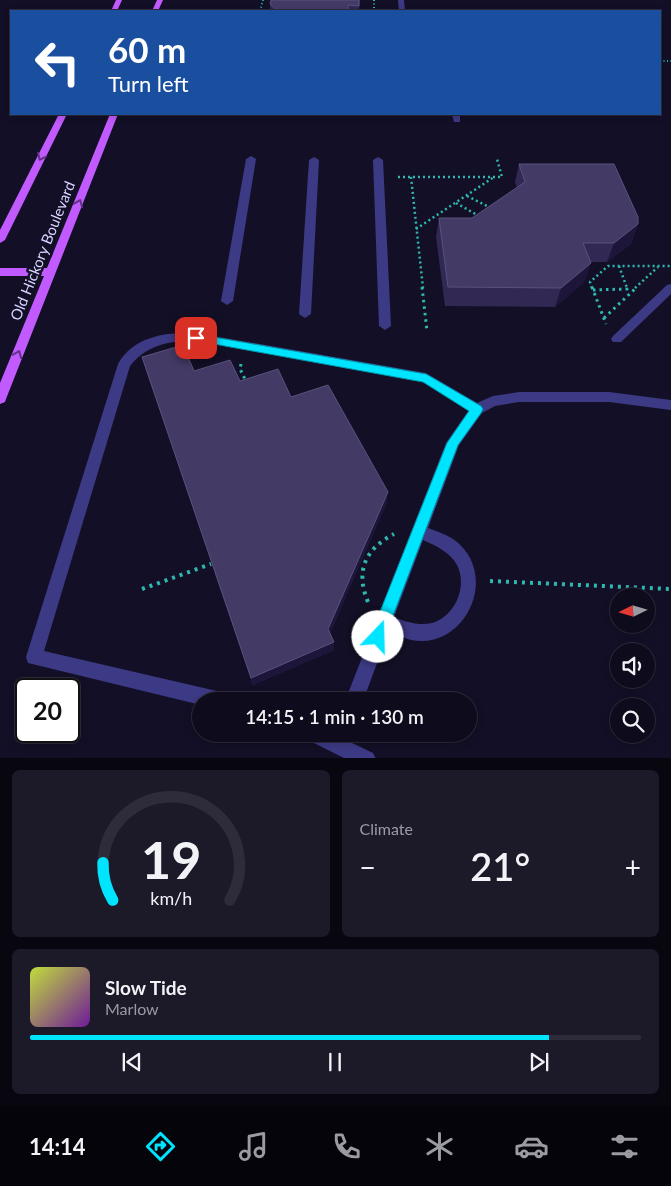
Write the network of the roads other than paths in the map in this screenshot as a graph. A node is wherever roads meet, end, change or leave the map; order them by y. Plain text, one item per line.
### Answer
1 (62, 115) edge
2 (114, 115) edge
3 (251, 159) dead end
4 (314, 160) dead end
5 (378, 160) dead end
6 (0, 240) edge
7 (0, 272) edge
8 (51, 272) junction
9 (671, 288) edge
10 (227, 301) dead end
11 (305, 314) dead end
12 (386, 326) dead end
13 (613, 335) road end
14 (0, 399) edge
15 (671, 405) edge
16 (477, 409) junction
17 (419, 531) junction
18 (384, 621) junction
19 (357, 692) edge
20 (192, 694) edge
21 (344, 742) edge
22 (367, 758) edge

1 -> 6 main road
8 -> 2 main road, Old Hickory Boulevard
3 - 10 lane
4 - 11 lane
5 - 12 lane
7 - 8 main road
14 -> 8 main road, Old Hickory Boulevard
9 - 13 lane
15 - 16 lane
16 - 17 lane
16 - 20 lane
17 - 18 lane
17 - 18 lane
18 - 19 lane
21 - 22 lane

